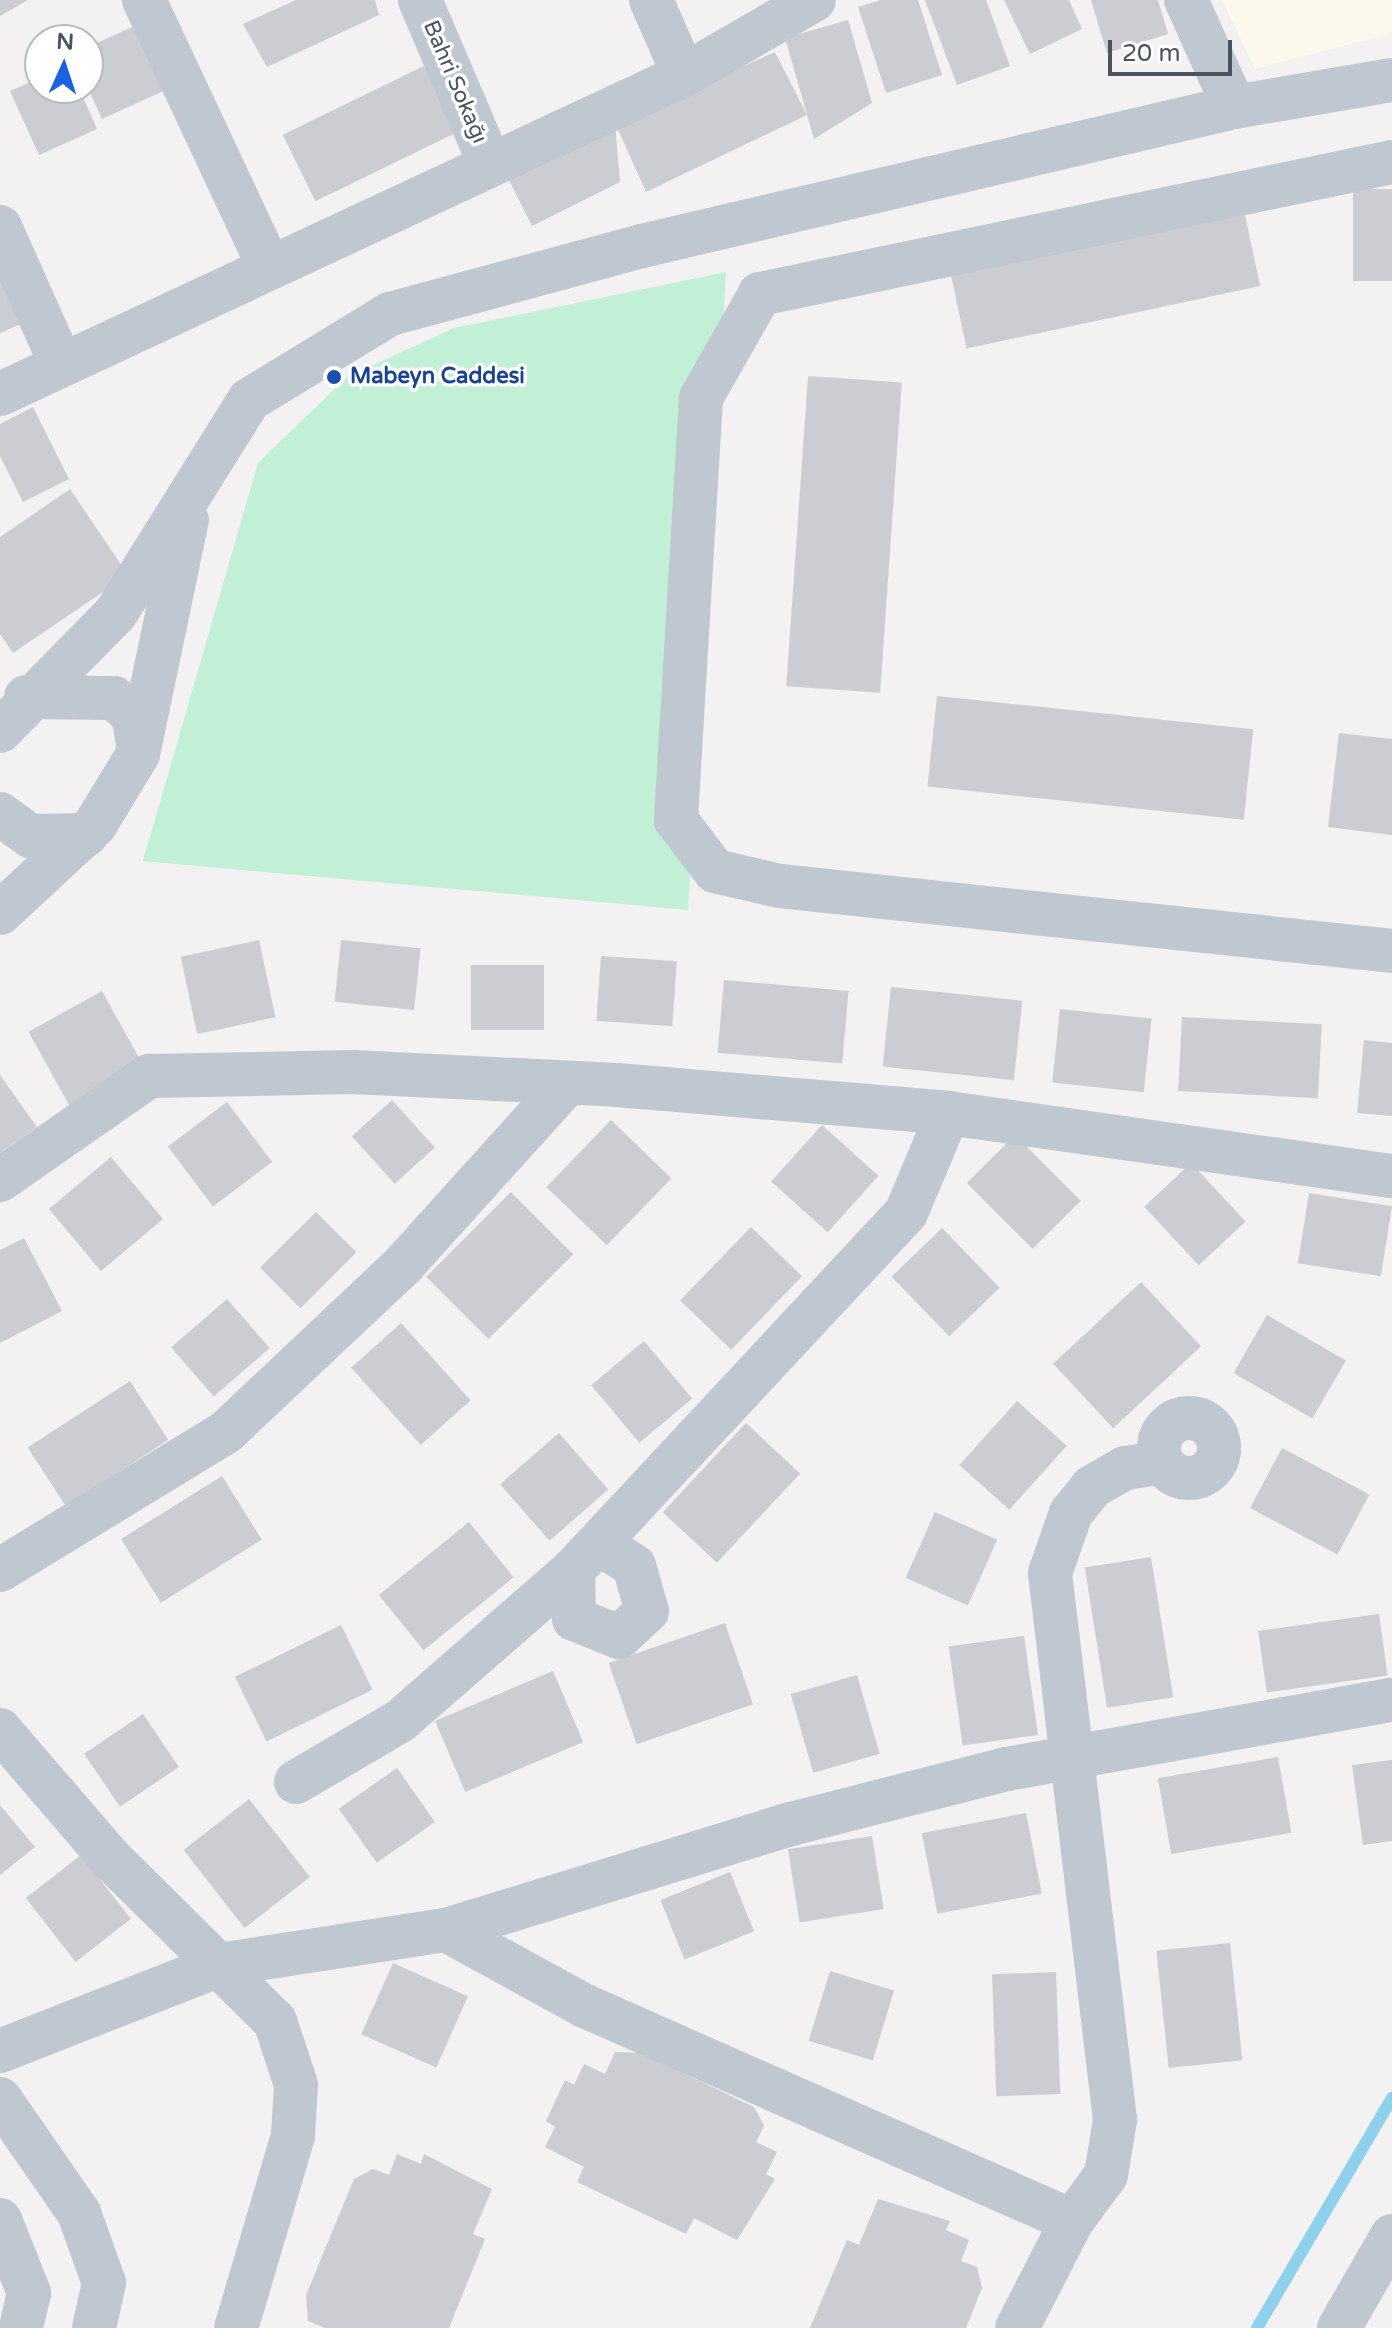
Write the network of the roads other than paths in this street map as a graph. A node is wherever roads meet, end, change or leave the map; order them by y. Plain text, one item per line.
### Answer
1 (144, 0) edge
2 (420, 0) edge
3 (651, 0) edge
4 (814, 0) edge
5 (1186, 0) edge
6 (684, 75) junction
7 (1392, 80) edge
8 (1234, 107) junction
9 (1392, 162) edge
10 (490, 164) junction
11 (0, 227) edge
12 (268, 265) junction
13 (61, 364) junction
14 (0, 394) edge
15 (192, 494) junction
16 (26, 697) junction
17 (0, 731) edge
18 (139, 748) junction
19 (0, 814) edge
20 (86, 835) junction
21 (0, 913) edge
22 (1392, 951) edge
23 (566, 1085) junction
24 (948, 1113) junction
25 (1392, 1176) edge
26 (0, 1180) edge
27 (1161, 1463) dead end
28 (0, 1570) edge
29 (1392, 1700) edge
30 (0, 1730) edge
31 (1070, 1759) junction
32 (296, 1782) dead end
33 (446, 1930) junction
34 (219, 1965) junction
35 (0, 2051) edge
36 (0, 2099) edge
37 (0, 2220) edge
38 (1072, 2221) junction
39 (1392, 2236) edge
40 (21, 2328) edge
41 (94, 2328) edge
42 (236, 2328) edge
43 (1017, 2328) edge
44 (1339, 2328) edge

1 - 12 street
2 - 10 street, Bahri Sokağı
3 - 6 street
4 - 6 street
5 - 8 street
6 - 10 street
7 - 8 street
8 - 15 street
9 - 22 street
10 - 12 street
11 - 13 street
12 - 13 street
13 - 14 street
15 - 16 street
15 - 18 street
16 - 17 street
16 - 18 street
18 - 20 street
19 - 20 street
20 - 21 street
23 - 24 street
23 - 26 street
23 - 28 street
24 - 25 street
24 - 32 street
27 - 31 street
29 - 31 street
30 - 34 street
31 - 33 street
31 - 38 street
33 - 34 street
33 - 38 street
34 - 35 street
34 - 42 street
36 - 41 street
37 - 40 street
38 - 43 street
39 - 44 street

